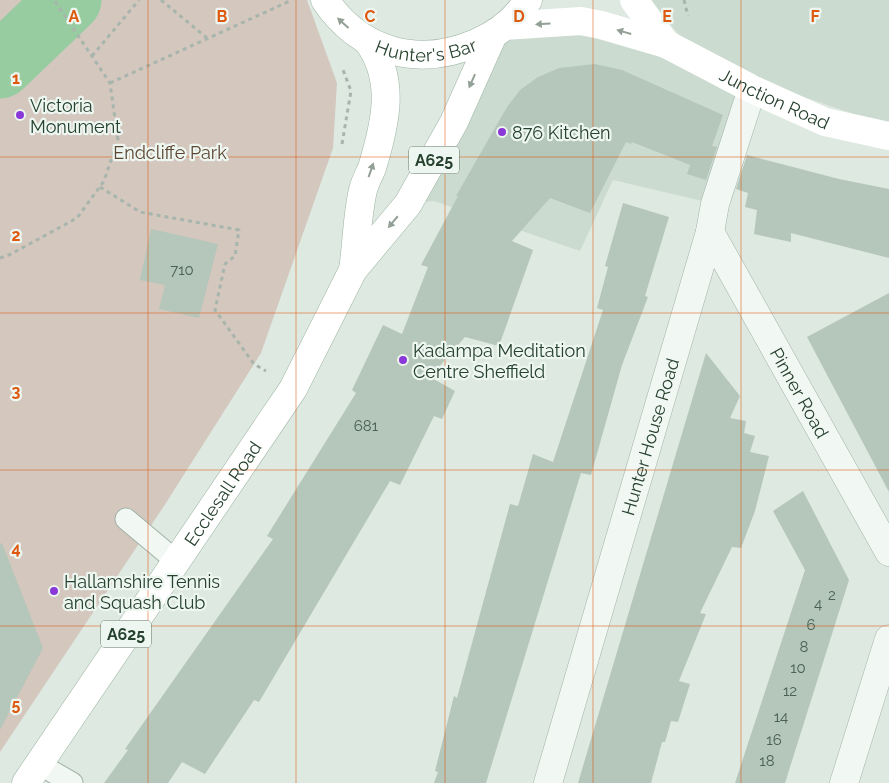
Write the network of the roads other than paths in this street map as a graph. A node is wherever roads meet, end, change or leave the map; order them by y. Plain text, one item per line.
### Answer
1 (324, 0) edge
2 (528, 0) edge
3 (634, 0) edge
4 (498, 32) junction
5 (366, 40) junction
6 (666, 44) junction
7 (752, 89) junction
8 (889, 136) edge
9 (710, 232) junction
10 (353, 270) junction
11 (126, 519) dead end
12 (889, 552) edge
13 (176, 561) junction
14 (889, 639) edge
15 (32, 773) edge
16 (72, 783) edge
17 (548, 783) edge
18 (844, 783) edge

5 -> 1 main road, Hunter's Bar / A625
2 - 4 main road, Hunter's Bar / A625
3 - 6 main road, Junction Road
4 - 5 main road, Hunter's Bar / A625
6 -> 4 main road, Junction Road
4 -> 10 main road, Ecclesall Road / A625
10 -> 5 main road, Ecclesall Road / A625
6 - 7 main road, Junction Road
7 - 8 main road, Junction Road
7 - 9 street, Hunter House Road
9 - 12 street, Pinner Road
9 - 17 street, Hunter House Road
10 - 13 main road, Ecclesall Road / A625
11 - 13 lane
13 - 15 main road, Ecclesall Road / A625
14 - 18 street
15 - 16 lane

